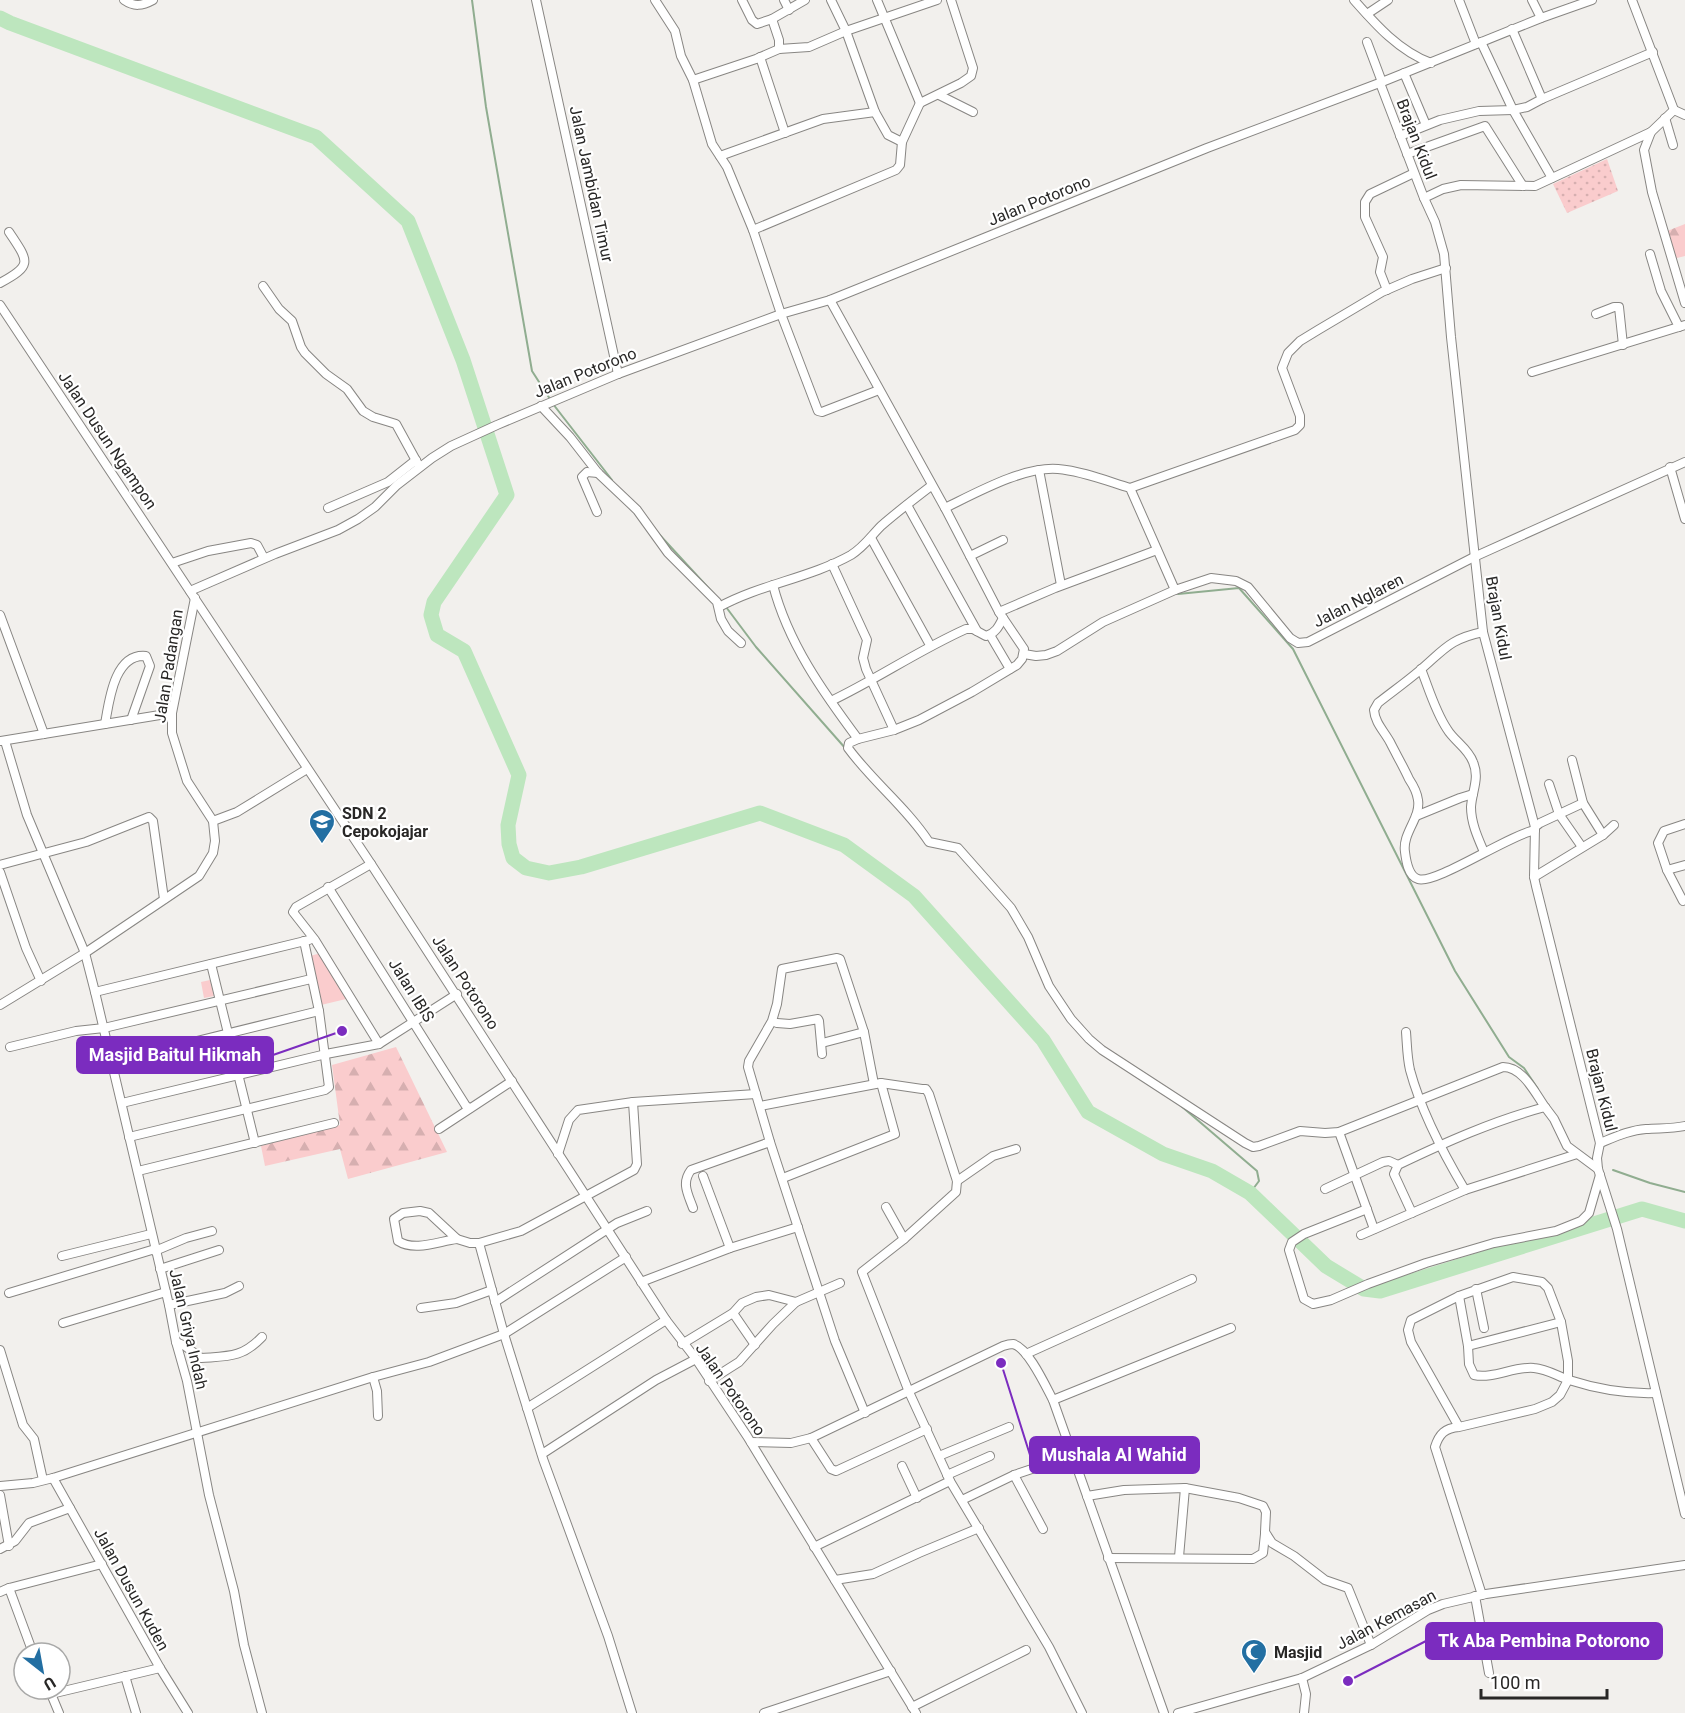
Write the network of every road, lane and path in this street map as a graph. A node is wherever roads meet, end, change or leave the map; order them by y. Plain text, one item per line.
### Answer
1 (124, 0) edge
2 (153, 0) edge
3 (536, 0) edge
4 (655, 0) edge
5 (742, 0) edge
6 (784, 0) edge
7 (805, 0) edge
8 (831, 0) edge
9 (877, 0) edge
10 (936, 0) edge
11 (951, 0) edge
12 (1354, 0) edge
13 (1388, 0) edge
14 (1459, 0) edge
15 (1532, 0) edge
16 (1592, 0) edge
17 (1632, 0) edge
18 (789, 10) junction
19 (1367, 14) junction
20 (1541, 18) junction
21 (772, 19) junction
22 (885, 19) junction
23 (1512, 29) junction
24 (846, 32) junction
25 (1367, 42) dead end
26 (1478, 43) junction
27 (779, 49) junction
28 (1653, 52) junction
29 (760, 57) junction
30 (1431, 63) junction
31 (1404, 73) junction
32 (693, 80) junction
33 (1381, 83) junction
34 (939, 95) junction
35 (1542, 99) junction
36 (920, 103) junction
37 (1513, 110) junction
38 (1674, 110) junction
39 (875, 112) junction
40 (973, 112) dead end
41 (1685, 115) edge
42 (1665, 118) junction
43 (1426, 125) junction
44 (1651, 132) junction
45 (785, 133) junction
46 (1400, 136) junction
47 (902, 142) junction
48 (1672, 145) dead end
49 (1407, 154) junction
50 (720, 156) junction
51 (1414, 173) junction
52 (1552, 178) junction
53 (1523, 186) junction
54 (1424, 198) junction
55 (753, 230) junction
56 (9, 232) dead end
57 (1650, 254) dead end
58 (1446, 268) junction
59 (0, 283) edge
60 (263, 286) dead end
61 (1387, 290) junction
62 (830, 300) junction
63 (1685, 303) edge
64 (0, 305) edge
65 (781, 314) junction
66 (1596, 314) dead end
67 (1682, 326) edge
68 (1623, 345) junction
69 (1532, 372) dead end
70 (618, 374) junction
71 (879, 390) junction
72 (544, 405) junction
73 (1685, 462) edge
74 (418, 463) junction
75 (1670, 467) junction
76 (1039, 470) junction
77 (598, 473) junction
78 (931, 486) junction
79 (1130, 488) junction
80 (907, 505) junction
81 (328, 508) dead end
82 (945, 508) junction
83 (597, 512) dead end
84 (1685, 519) edge
85 (871, 538) junction
86 (1003, 540) dead end
87 (1157, 550) junction
88 (970, 556) junction
89 (1474, 557) junction
90 (264, 558) junction
91 (172, 563) junction
92 (832, 564) junction
93 (773, 585) junction
94 (1061, 585) junction
95 (1175, 590) junction
96 (193, 594) junction
97 (722, 605) junction
98 (0, 615) edge
99 (1001, 615) junction
100 (977, 631) junction
101 (1483, 632) junction
102 (990, 635) junction
103 (741, 643) dead end
104 (930, 645) junction
105 (1024, 654) junction
106 (1010, 669) junction
107 (1421, 669) junction
108 (872, 680) junction
109 (831, 701) junction
110 (172, 713) junction
111 (131, 720) junction
112 (105, 724) junction
113 (894, 730) junction
114 (44, 734) junction
115 (858, 739) junction
116 (3, 741) edge
117 (1572, 760) dead end
118 (307, 769) junction
119 (1549, 784) dead end
120 (1473, 794) junction
121 (1583, 803) junction
122 (1559, 814) junction
123 (1416, 816) junction
124 (213, 820) junction
125 (1685, 824) edge
126 (1614, 825) dead end
127 (1535, 829) junction
128 (1603, 835) junction
129 (1582, 847) junction
130 (1484, 852) junction
131 (43, 853) junction
132 (371, 864) junction
133 (0, 865) edge
134 (1685, 865) edge
135 (1666, 870) junction
136 (0, 872) edge
137 (1534, 877) junction
138 (328, 887) junction
139 (164, 899) junction
140 (1684, 903) edge
141 (315, 940) junction
142 (304, 941) junction
143 (85, 953) junction
144 (211, 964) junction
145 (311, 979) junction
146 (41, 981) junction
147 (95, 992) junction
148 (457, 994) junction
149 (220, 1000) junction
150 (0, 1005) edge
151 (319, 1011) junction
152 (415, 1022) junction
153 (777, 1023) dead end
154 (104, 1028) junction
155 (864, 1032) junction
156 (1406, 1032) dead end
157 (227, 1033) junction
158 (822, 1043) junction
159 (379, 1044) junction
160 (10, 1047) dead end
161 (326, 1054) junction
162 (822, 1054) dead end
163 (112, 1062) junction
164 (238, 1075) junction
165 (512, 1081) junction
166 (877, 1083) junction
167 (756, 1094) junction
168 (1421, 1101) junction
169 (633, 1102) junction
170 (122, 1103) junction
171 (760, 1106) junction
172 (1545, 1107) junction
173 (247, 1108) junction
174 (470, 1108) junction
175 (334, 1123) dead end
176 (1685, 1126) edge
177 (439, 1129) dead end
178 (1339, 1132) junction
179 (129, 1137) junction
180 (770, 1142) junction
181 (255, 1143) junction
182 (1600, 1143) junction
183 (1441, 1145) junction
184 (1016, 1149) dead end
185 (558, 1154) junction
186 (1577, 1154) junction
187 (1398, 1165) junction
188 (138, 1171) junction
189 (1599, 1172) junction
190 (1354, 1175) junction
191 (704, 1176) dead end
192 (783, 1178) junction
193 (957, 1181) junction
194 (1325, 1189) dead end
195 (1465, 1190) junction
196 (585, 1196) junction
197 (886, 1207) dead end
198 (693, 1208) dead end
199 (1367, 1209) junction
200 (647, 1211) dead end
201 (1412, 1213) junction
202 (798, 1227) junction
203 (609, 1229) junction
204 (1374, 1229) junction
205 (212, 1231) dead end
206 (151, 1234) junction
207 (1361, 1235) dead end
208 (457, 1239) junction
209 (904, 1239) junction
210 (479, 1243) junction
211 (730, 1248) junction
212 (155, 1250) junction
213 (219, 1251) dead end
214 (62, 1256) dead end
215 (626, 1257) junction
216 (160, 1269) junction
217 (1192, 1279) dead end
218 (640, 1282) junction
219 (840, 1283) dead end
220 (239, 1286) dead end
221 (1476, 1289) junction
222 (492, 1290) junction
223 (166, 1292) junction
224 (819, 1292) junction
225 (9, 1293) dead end
226 (1459, 1296) junction
227 (495, 1302) junction
228 (796, 1302) junction
229 (169, 1305) junction
230 (421, 1308) dead end
231 (734, 1313) junction
232 (666, 1320) junction
233 (1562, 1322) junction
234 (63, 1323) dead end
235 (1231, 1328) dead end
236 (1484, 1328) dead end
237 (504, 1334) junction
238 (262, 1337) dead end
239 (176, 1342) junction
240 (682, 1344) junction
241 (755, 1345) junction
242 (1468, 1346) junction
243 (0, 1350) edge
244 (1026, 1354) junction
245 (696, 1359) junction
246 (373, 1377) junction
247 (1568, 1380) junction
248 (710, 1381) junction
249 (909, 1392) junction
250 (1656, 1393) junction
251 (1053, 1400) junction
252 (527, 1408) junction
253 (865, 1413) junction
254 (378, 1416) dead end
255 (1009, 1427) dead end
256 (1459, 1427) junction
257 (927, 1429) junction
258 (197, 1432) junction
259 (811, 1438) junction
260 (751, 1442) junction
261 (542, 1454) junction
262 (1074, 1455) junction
263 (939, 1456) junction
264 (990, 1456) dead end
265 (902, 1466) dead end
266 (1014, 1475) junction
267 (52, 1478) junction
268 (949, 1478) junction
269 (43, 1480) junction
270 (0, 1486) edge
271 (1185, 1488) junction
272 (0, 1495) edge
273 (1088, 1496) junction
274 (917, 1498) junction
275 (962, 1500) junction
276 (70, 1508) junction
277 (1685, 1514) edge
278 (979, 1528) junction
279 (1042, 1529) dead end
280 (1265, 1532) junction
281 (4, 1547) edge
282 (814, 1547) junction
283 (1179, 1557) junction
284 (1108, 1558) junction
285 (102, 1564) junction
286 (1685, 1566) edge
287 (835, 1580) junction
288 (9, 1588) junction
289 (0, 1592) edge
290 (1478, 1596) junction
291 (29, 1641) edge
292 (1371, 1645) junction
293 (1026, 1650) dead end
294 (160, 1668) junction
295 (891, 1671) junction
296 (1489, 1673) dead end
297 (125, 1676) junction
298 (1302, 1678) junction
299 (72, 1687) edge
300 (1211, 1709) edge
301 (914, 1710) edge
302 (136, 1713) edge
303 (188, 1713) edge
304 (262, 1713) edge
305 (632, 1713) edge
306 (764, 1713) edge
307 (1082, 1713) edge
308 (1164, 1713) edge
309 (1178, 1713) edge
310 (1304, 1713) edge

1 - 2 street
3 - 70 street, Jalan Jambidan Timur
4 - 32 street
5 - 21 street
6 - 18 street
7 - 18 street
8 - 24 street
9 - 22 street
10 - 22 street
11 - 34 street
12 - 19 street
13 - 19 street
14 - 26 street
15 - 20 street
16 - 20 street, Jalan Potorono
17 - 28 street
18 - 21 street
19 - 30 street
20 - 23 street, Jalan Potorono
21 - 27 street
22 - 24 street
22 - 36 street
23 - 26 street, Jalan Potorono
23 - 35 street
24 - 27 street
24 - 39 street
25 - 33 street, Brajan Kidul
26 - 30 street, Jalan Potorono
26 - 37 street
27 - 29 street
28 - 35 street
28 - 38 street
29 - 32 street
29 - 45 street
30 - 31 street, Jalan Potorono
31 - 33 street, Jalan Potorono
31 - 43 street
32 - 50 street
33 - 46 street, Brajan Kidul
33 - 62 street, Jalan Potorono
34 - 36 street
34 - 40 street
35 - 37 street
36 - 47 street
37 - 43 street
37 - 52 street
38 - 41 street
38 - 42 street
39 - 45 street
39 - 47 street
42 - 44 street
42 - 48 street
43 - 46 street
44 - 52 street
44 - 63 street
45 - 50 street
46 - 49 street, Brajan Kidul
47 - 55 street
49 - 51 street, Brajan Kidul
49 - 53 street
50 - 55 street
51 - 54 street, Brajan Kidul
51 - 61 street
52 - 53 street
53 - 54 street
54 - 58 street, Brajan Kidul
55 - 65 street
56 - 59 street
57 - 67 street
58 - 61 street
58 - 89 street, Brajan Kidul
60 - 74 street
61 - 79 street
62 - 65 street, Jalan Potorono
62 - 71 street
64 - 91 street, Jalan Dusun Ngampon
65 - 70 street, Jalan Potorono
65 - 71 street
66 - 68 street
67 - 68 street
68 - 69 street
70 - 72 street, Jalan Potorono
71 - 78 street
72 - 74 street, Jalan Potorono
72 - 77 street
73 - 75 street, Jalan Nglaren
74 - 81 street
74 - 90 street
75 - 84 street
75 - 89 street, Jalan Nglaren
76 - 79 street
76 - 82 street
76 - 94 street
77 - 83 street
77 - 97 street
78 - 80 street
78 - 82 street
79 - 87 street
80 - 85 street
80 - 100 street
82 - 88 street
85 - 92 street
85 - 104 street
86 - 88 street
87 - 94 street
87 - 95 street
88 - 99 street
89 - 95 street, Jalan Nglaren
89 - 101 street, Brajan Kidul
90 - 91 street
90 - 96 street
91 - 96 street, Jalan Dusun Ngampon
92 - 93 street
92 - 108 street
93 - 97 street
93 - 109 street
94 - 99 street
95 - 105 street, Jalan Nglaren
96 - 110 street, Jalan Padangan
96 - 118 street, Jalan Potorono
97 - 103 street
98 - 114 street
99 - 102 street
99 - 105 street
100 - 102 street
100 - 104 street
101 - 107 street
101 - 127 street, Brajan Kidul
102 - 106 street
104 - 108 street
105 - 106 street
106 - 113 street
107 - 120 street
107 - 123 street
108 - 109 street
108 - 113 street
109 - 115 street
110 - 111 street
110 - 124 street, Jalan Padangan
111 - 112 street
111 - 112 street
112 - 114 street
113 - 115 street
114 - 116 street
115 - 178 street
116 - 131 street, Jalan Griya Indah
117 - 121 street
118 - 124 street
118 - 132 street, Jalan Potorono
119 - 122 street
120 - 123 street
120 - 130 street
121 - 122 street
121 - 128 street
122 - 127 street
122 - 129 street
123 - 130 street
124 - 139 street
125 - 135 street
126 - 128 street
127 - 130 street
127 - 137 street, Brajan Kidul
128 - 129 street
129 - 137 street
131 - 133 street
131 - 139 street
131 - 143 street, Jalan Griya Indah
132 - 138 street
132 - 148 street, Jalan Potorono
134 - 135 street
135 - 140 street
136 - 146 street
137 - 182 street, Brajan Kidul
138 - 141 street
138 - 152 street, Jalan IBIS
139 - 143 street
141 - 142 street
141 - 159 street
142 - 144 street
142 - 145 street
143 - 146 street
143 - 147 street, Jalan Griya Indah
144 - 147 street
144 - 149 street
145 - 149 street
145 - 151 street
146 - 150 street
147 - 154 street, Jalan Griya Indah
148 - 152 street
148 - 165 street, Jalan Potorono
149 - 154 street
149 - 157 street
151 - 157 street
151 - 161 street
152 - 159 street
152 - 174 street, Jalan IBIS
153 - 158 street
154 - 160 street
154 - 163 street, Jalan Griya Indah
155 - 158 street
155 - 166 street
155 - 167 street
156 - 168 street
157 - 163 street
157 - 164 street
158 - 162 street
159 - 161 street
161 - 164 street
161 - 173 street
163 - 170 street, Jalan Griya Indah
164 - 170 street
164 - 173 street
165 - 174 street
165 - 185 street, Jalan Potorono
166 - 171 street
166 - 192 street
166 - 193 street
167 - 169 street
167 - 171 street
168 - 172 street
168 - 178 street
168 - 183 street
169 - 185 street
169 - 196 street
170 - 179 street, Jalan Griya Indah
171 - 180 street
172 - 183 street
172 - 186 street
173 - 179 street
173 - 181 street
174 - 177 street
175 - 181 street
176 - 182 street
178 - 190 street
179 - 188 street, Jalan Griya Indah
180 - 192 street
180 - 198 street
181 - 188 street
182 - 189 street, Brajan Kidul
183 - 187 street
183 - 195 street
184 - 193 street
185 - 196 street, Jalan Potorono
186 - 189 street
186 - 195 street
187 - 190 street
187 - 201 street
188 - 206 street, Jalan Griya Indah
189 - 199 street
189 - 250 street
190 - 194 street
190 - 199 street
191 - 211 street
192 - 202 street
193 - 209 street
195 - 201 street
196 - 203 street, Jalan Potorono
196 - 210 street
197 - 209 street
199 - 204 street
200 - 203 street
201 - 204 street
202 - 211 street
202 - 224 street
203 - 215 street, Jalan Potorono
203 - 227 street
204 - 207 street
205 - 212 street
206 - 212 street, Jalan Griya Indah
206 - 214 street
208 - 208 street
208 - 210 street
209 - 249 street
210 - 222 street
211 - 218 street
212 - 216 street, Jalan Griya Indah
212 - 225 street
213 - 216 street
215 - 218 street, Jalan Potorono
215 - 237 street
216 - 223 street, Jalan Griya Indah
217 - 244 street
218 - 232 street, Jalan Potorono
219 - 224 street
220 - 229 street
221 - 226 street
221 - 233 street
221 - 236 street
222 - 227 street
222 - 230 street
223 - 229 street, Jalan Griya Indah
223 - 234 street
224 - 228 street
224 - 253 street
226 - 242 street
226 - 256 street
227 - 237 street
228 - 231 street
228 - 241 street
229 - 239 street, Jalan Griya Indah
231 - 240 street
231 - 241 street
232 - 240 street, Jalan Potorono
232 - 252 street
233 - 242 street
233 - 247 street
235 - 251 street
237 - 246 street
237 - 252 street
238 - 239 street
239 - 258 street, Jalan Griya Indah
240 - 245 street, Jalan Potorono
241 - 248 street
242 - 247 street
243 - 269 street
244 - 249 street
244 - 251 street
245 - 248 street, Jalan Potorono
245 - 261 street
246 - 254 street
246 - 258 street
247 - 250 street
247 - 256 street
248 - 260 street, Jalan Potorono
249 - 253 street
249 - 257 street
250 - 277 street
251 - 262 street
252 - 261 street
253 - 259 street
255 - 263 street
256 - 290 street
257 - 259 street
257 - 263 street
258 - 267 street
258 - 304 street, Jalan Griya Indah
259 - 260 street
260 - 282 street, Jalan Potorono
261 - 305 street
262 - 266 street
262 - 273 street
263 - 268 street
264 - 268 street
265 - 274 street
266 - 275 street
266 - 279 street
267 - 269 street
267 - 276 street, Jalan Dusun Kuden
268 - 274 street
268 - 275 street
269 - 270 street
271 - 273 street
271 - 280 street
271 - 283 street
272 - 281 street
273 - 284 street
274 - 282 street
275 - 278 street
276 - 281 street
276 - 285 street, Jalan Dusun Kuden
278 - 287 street
278 - 307 street
280 - 283 street
280 - 292 street
282 - 287 street, Jalan Potorono
283 - 284 street
284 - 308 street
285 - 288 street
285 - 294 street, Jalan Dusun Kuden
286 - 290 street, Jalan Kemasan
287 - 295 street, Jalan Potorono
288 - 289 street
288 - 291 street
290 - 292 street, Jalan Kemasan
290 - 296 street
292 - 298 street, Jalan Kemasan
293 - 301 street
294 - 297 street
294 - 303 street, Jalan Dusun Kuden
295 - 301 street, Jalan Potorono
295 - 306 street
297 - 299 street
297 - 302 street
298 - 300 street, Jalan Kemasan
298 - 310 street
300 - 309 street, Jalan Kemasan

